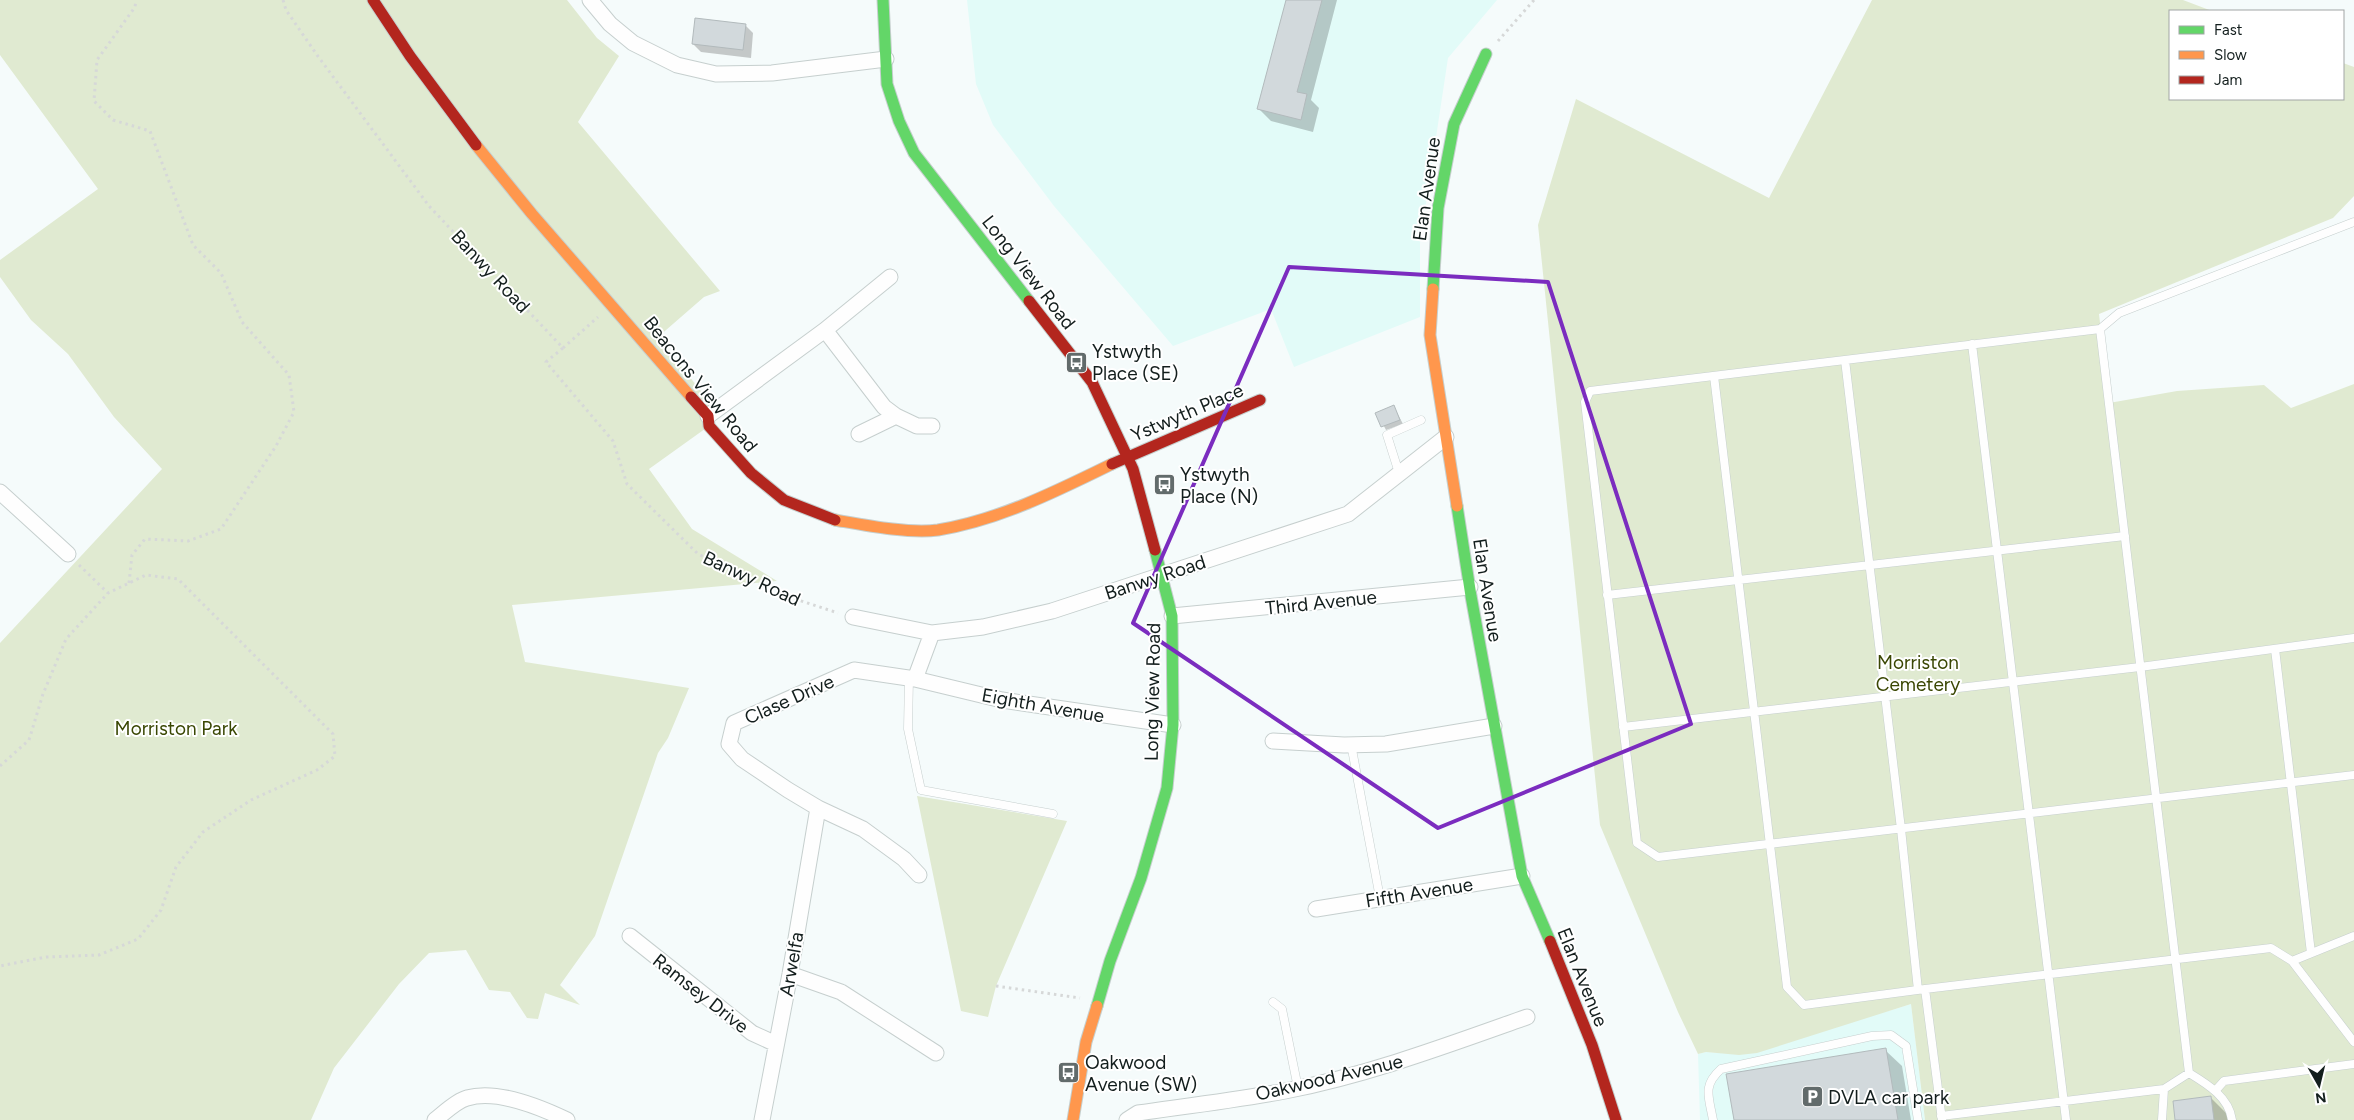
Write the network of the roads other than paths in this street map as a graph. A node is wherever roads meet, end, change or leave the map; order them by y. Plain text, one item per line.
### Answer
1 (373, 0) edge
2 (590, 0) edge
3 (883, 0) edge
4 (1486, 54) road end
5 (886, 59) junction
6 (2354, 222) edge
7 (890, 277) dead end
8 (2100, 329) junction
9 (825, 330) junction
10 (1972, 344) junction
11 (1844, 360) junction
12 (1714, 376) junction
13 (1260, 400) dead end
14 (708, 416) junction
15 (896, 416) junction
16 (1421, 420) dead end
17 (932, 426) dead end
18 (859, 434) dead end
19 (1446, 437) junction
20 (1127, 456) junction
21 (1399, 473) junction
22 (0, 492) edge
23 (2125, 536) junction
24 (1998, 551) junction
25 (68, 554) road end
26 (1869, 565) junction
27 (1161, 574) junction
28 (1739, 580) junction
29 (1470, 588) junction
30 (1607, 595) junction
31 (1172, 616) junction
32 (853, 617) road end
33 (932, 633) junction
34 (2354, 638) edge
35 (2274, 649) junction
36 (2140, 667) junction
37 (912, 679) junction
38 (2014, 682) junction
39 (1885, 696) junction
40 (1754, 712) junction
41 (1173, 726) junction
42 (1494, 726) junction
43 (1623, 727) junction
44 (1273, 741) dead end
45 (1351, 744) junction
46 (2354, 776) edge
47 (2291, 783) junction
48 (2156, 800) junction
49 (818, 808) junction
50 (1053, 814) dead end
51 (2030, 814) junction
52 (1901, 829) junction
53 (1770, 844) junction
54 (919, 875) dead end
55 (1522, 876) junction
56 (1380, 898) junction
57 (1316, 909) dead end
58 (630, 936) dead end
59 (2354, 936) edge
60 (2311, 953) junction
61 (2176, 960) junction
62 (2292, 961) junction
63 (790, 974) junction
64 (2049, 975) junction
65 (1921, 990) junction
66 (1273, 1002) dead end
67 (1528, 1017) dead end
68 (2354, 1042) edge
69 (776, 1044) junction
70 (936, 1053) dead end
71 (2354, 1064) edge
72 (2189, 1072) junction
73 (1298, 1088) junction
74 (2164, 1090) junction
75 (2216, 1090) junction
76 (2064, 1101) junction
77 (1942, 1118) edge
78 (435, 1120) edge
79 (567, 1120) edge
80 (762, 1120) edge
81 (1073, 1120) edge
82 (1127, 1120) edge
83 (1616, 1120) edge
84 (1713, 1120) edge
85 (1918, 1120) edge
86 (2066, 1120) edge
87 (2162, 1120) edge
88 (2232, 1120) edge

1 - 14 street, Beacons View Road
2 - 5 street
3 - 5 street, Long View Road
4 - 19 street, Elan Avenue
5 - 20 street, Long View Road
6 - 8 lane
7 - 9 street
8 - 10 lane
8 - 23 lane
9 - 14 street
9 - 15 street
10 - 11 lane
10 - 24 lane
11 - 12 lane
11 - 26 lane
12 - 28 lane
12 - 30 lane
13 - 20 street, Ystwyth Place
14 - 20 street, Beacons View Road
15 - 17 street
15 - 18 street
16 - 21 lane
19 - 21 street, Banwy Road
19 - 29 street, Elan Avenue
20 - 27 street, Long View Road
21 - 27 street, Banwy Road
22 - 25 street
23 - 24 lane
23 - 36 lane
24 - 26 lane
24 - 38 lane
26 - 28 lane
26 - 39 lane
27 - 31 street, Long View Road
27 - 33 street, Banwy Road
28 - 30 lane
28 - 40 lane
29 - 31 street, Third Avenue
29 - 42 street, Elan Avenue
30 - 43 lane
31 - 41 street, Long View Road
32 - 33 street, Banwy Road
33 - 37 street
34 - 35 lane
35 - 36 lane
35 - 47 lane
36 - 38 lane
36 - 48 lane
37 - 41 street, Eighth Avenue
37 - 49 street, Clase Drive
37 - 50 lane
38 - 39 lane
38 - 51 lane
39 - 40 lane
39 - 52 lane
40 - 43 lane
40 - 53 lane
41 - 81 street, Long View Road
42 - 45 street
42 - 55 street, Elan Avenue
43 - 53 lane
44 - 45 street
45 - 56 lane
46 - 47 lane
47 - 48 lane
47 - 60 lane
48 - 51 lane
48 - 61 lane
49 - 54 street
49 - 63 street, Arwelfa
51 - 52 lane
51 - 64 lane
52 - 53 lane
52 - 65 lane
53 - 65 lane
55 - 56 street, Fifth Avenue
55 - 83 street, Elan Avenue
56 - 57 street, Fifth Avenue
58 - 69 street, Ramsey Drive
59 - 60 lane
60 - 62 lane
61 - 62 lane
61 - 64 lane
61 - 72 lane
62 - 68 lane
63 - 69 street, Arwelfa
63 - 70 street
64 - 65 lane
64 - 76 lane
65 - 77 lane
66 - 73 lane
67 - 73 street, Oakwood Avenue
69 - 80 street, Arwelfa
71 - 75 lane
72 - 74 lane
72 - 75 lane
73 - 82 street, Oakwood Avenue
74 - 76 lane
74 - 87 lane
75 - 88 lane
76 - 77 lane
76 - 86 lane
78 - 79 street
84 - 85 lane

